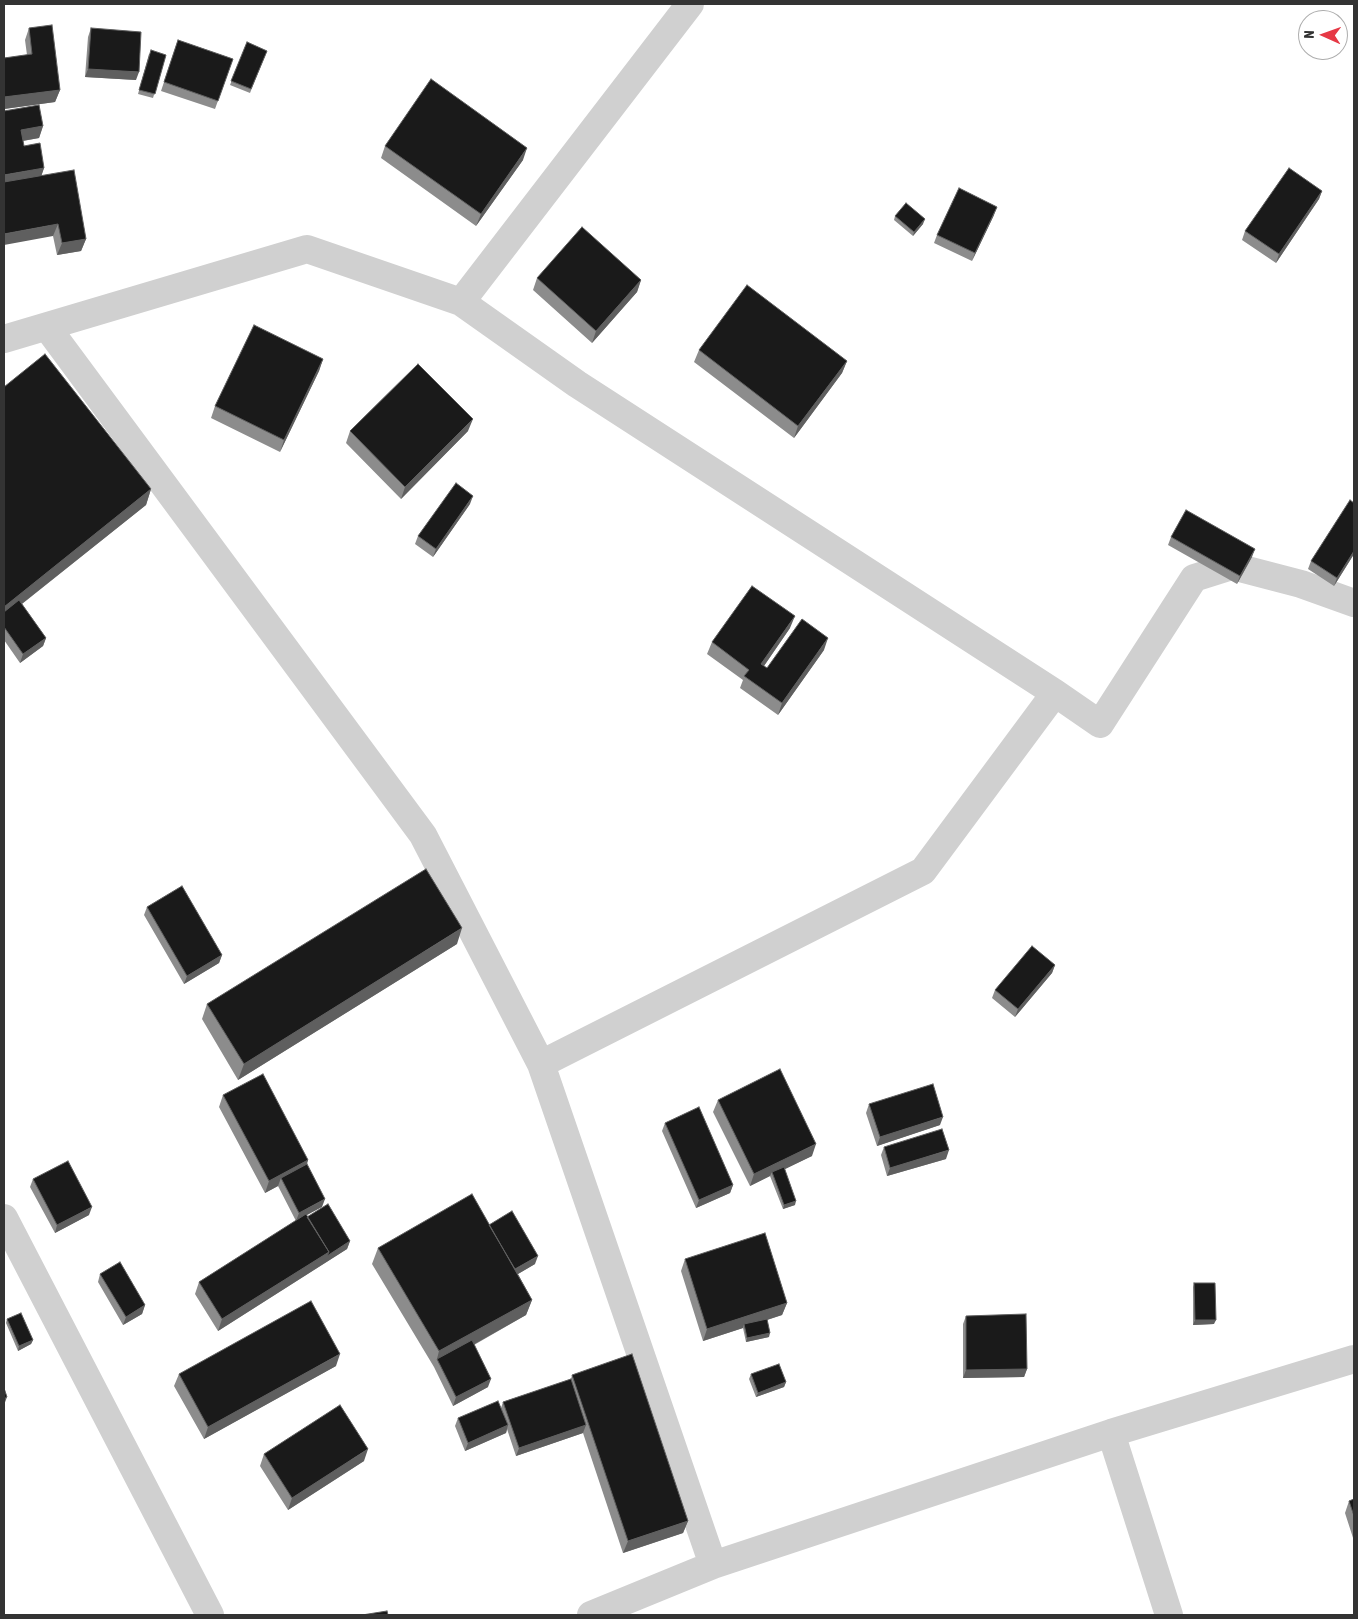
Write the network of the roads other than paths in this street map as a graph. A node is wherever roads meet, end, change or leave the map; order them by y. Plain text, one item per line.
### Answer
1 (690, 4) edge
2 (461, 302) junction
3 (47, 327) junction
4 (4, 339) edge
5 (1354, 603) edge
6 (1055, 693) junction
7 (540, 1064) junction
8 (4, 1218) edge
9 (1354, 1359) edge
10 (1112, 1433) junction
11 (713, 1565) junction
12 (210, 1615) edge
13 (591, 1615) edge
14 (1168, 1615) edge

1 - 2 street
2 - 3 street
2 - 6 street
3 - 4 street
3 - 7 street
5 - 6 street
6 - 7 street
7 - 11 street
8 - 12 street
9 - 10 street
10 - 11 street
10 - 14 street
11 - 13 street

